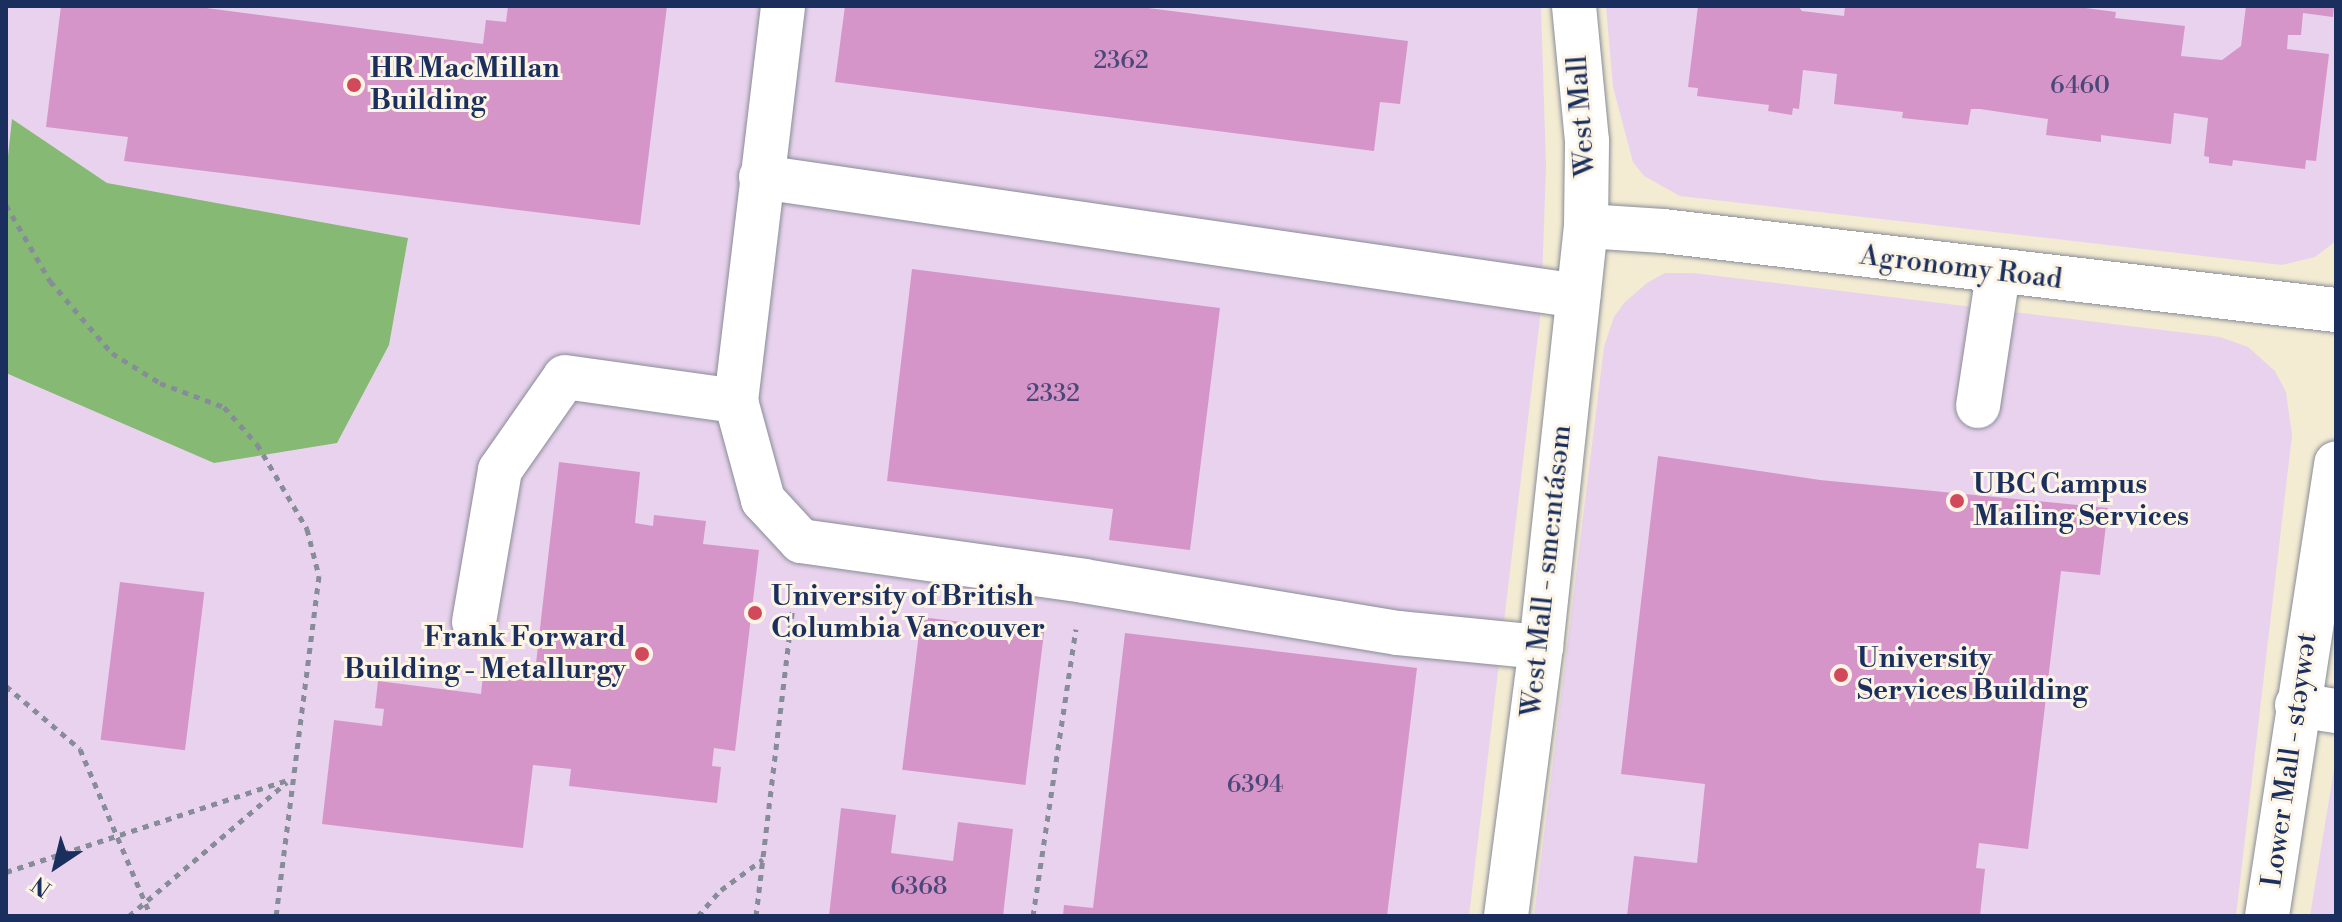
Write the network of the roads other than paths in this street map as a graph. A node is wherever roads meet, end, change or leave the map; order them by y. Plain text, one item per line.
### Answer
1 (783, 6) edge
2 (1574, 6) edge
3 (761, 177) junction
4 (1586, 226) junction
5 (1998, 273) junction
6 (1578, 296) junction
7 (2336, 310) edge
8 (736, 401) junction
9 (1978, 406) dead end
10 (2336, 463) edge
11 (474, 622) dead end
12 (1541, 647) junction
13 (2316, 708) edge
14 (1506, 916) edge
15 (2267, 916) edge

1 - 3 street
2 - 4 street, West Mall
3 - 6 street
3 - 8 street
4 - 5 street, Agronomy Road
4 - 6 street, West Mall - sme:ntásəm
5 - 7 street, Agronomy Road
5 - 9 street
6 - 12 street, West Mall - sme:ntásəm
8 - 11 street
8 - 12 street
10 - 13 street, Lower Mall - stəywət
12 - 14 street, West Mall - sme:ntásəm
13 - 15 street, Lower Mall - stəywət

